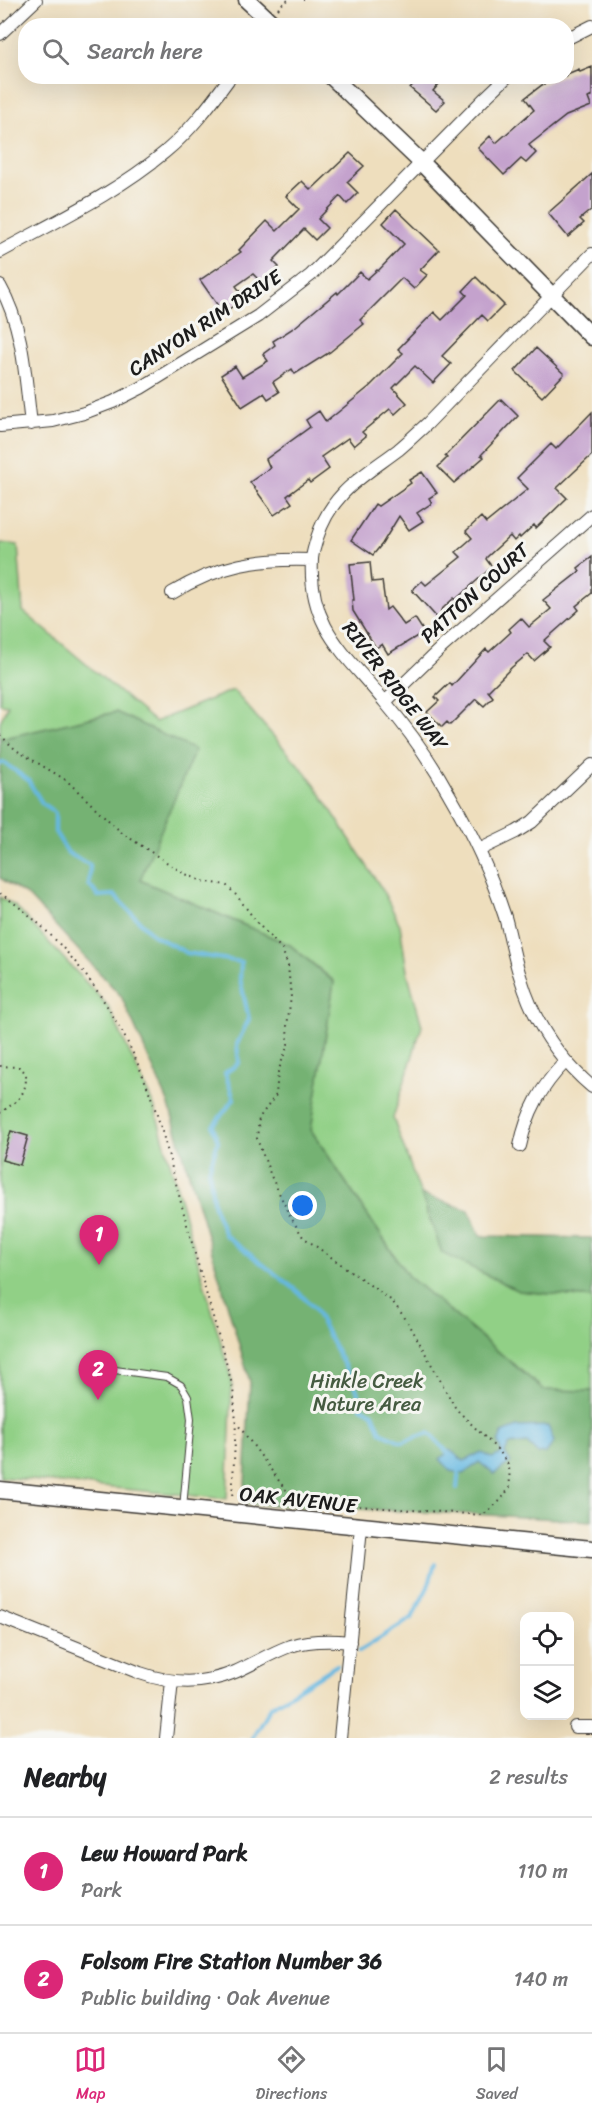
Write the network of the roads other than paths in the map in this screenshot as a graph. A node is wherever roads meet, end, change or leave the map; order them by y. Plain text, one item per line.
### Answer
1 (36, 0) edge
2 (247, 0) edge
3 (266, 18) edge
4 (592, 26) edge
5 (0, 34) edge
6 (574, 35) edge
7 (225, 84) edge
8 (339, 84) edge
9 (500, 84) edge
10 (422, 163) junction
11 (0, 252) edge
12 (592, 254) edge
13 (0, 286) edge
14 (552, 296) junction
15 (592, 337) edge
16 (31, 424) junction
17 (0, 426) edge
18 (592, 515) edge
19 (312, 560) junction
20 (172, 593) dead end
21 (385, 702) junction
22 (592, 765) edge
23 (479, 850) junction
24 (565, 1062) junction
25 (592, 1087) edge
26 (520, 1146) dead end
27 (115, 1370) dead end
28 (0, 1490) edge
29 (183, 1509) junction
30 (361, 1528) junction
31 (592, 1549) edge
32 (0, 1617) edge
33 (350, 1642) junction
34 (172, 1682) junction
35 (574, 1727) dead end
36 (592, 1727) edge
37 (166, 1738) edge
38 (340, 1738) edge

1 - 5 street
2 - 3 main road
4 - 6 street
7 - 11 street
8 - 10 main road
9 - 10 street, CANYON RIM DRIVE
10 - 14 main road
10 - 16 street, CANYON RIM DRIVE
12 - 14 street, RIVER RIDGE WAY
13 - 16 street
14 - 15 main road
14 - 19 street, RIVER RIDGE WAY
16 - 17 street, CANYON RIM DRIVE
18 - 21 street, PATTON COURT
19 - 20 street
19 - 21 street, RIVER RIDGE WAY
21 - 23 street, RIVER RIDGE WAY
22 - 23 street
23 - 24 street, RIVER RIDGE WAY
24 - 25 street, RIVER RIDGE WAY
24 - 26 street
27 - 29 lane
28 - 29 main road, OAK AVENUE
29 - 30 main road, OAK AVENUE
30 - 31 main road, OAK AVENUE
30 - 33 street
32 - 34 street
33 - 34 street
33 - 38 street
34 - 37 street
35 - 36 street

